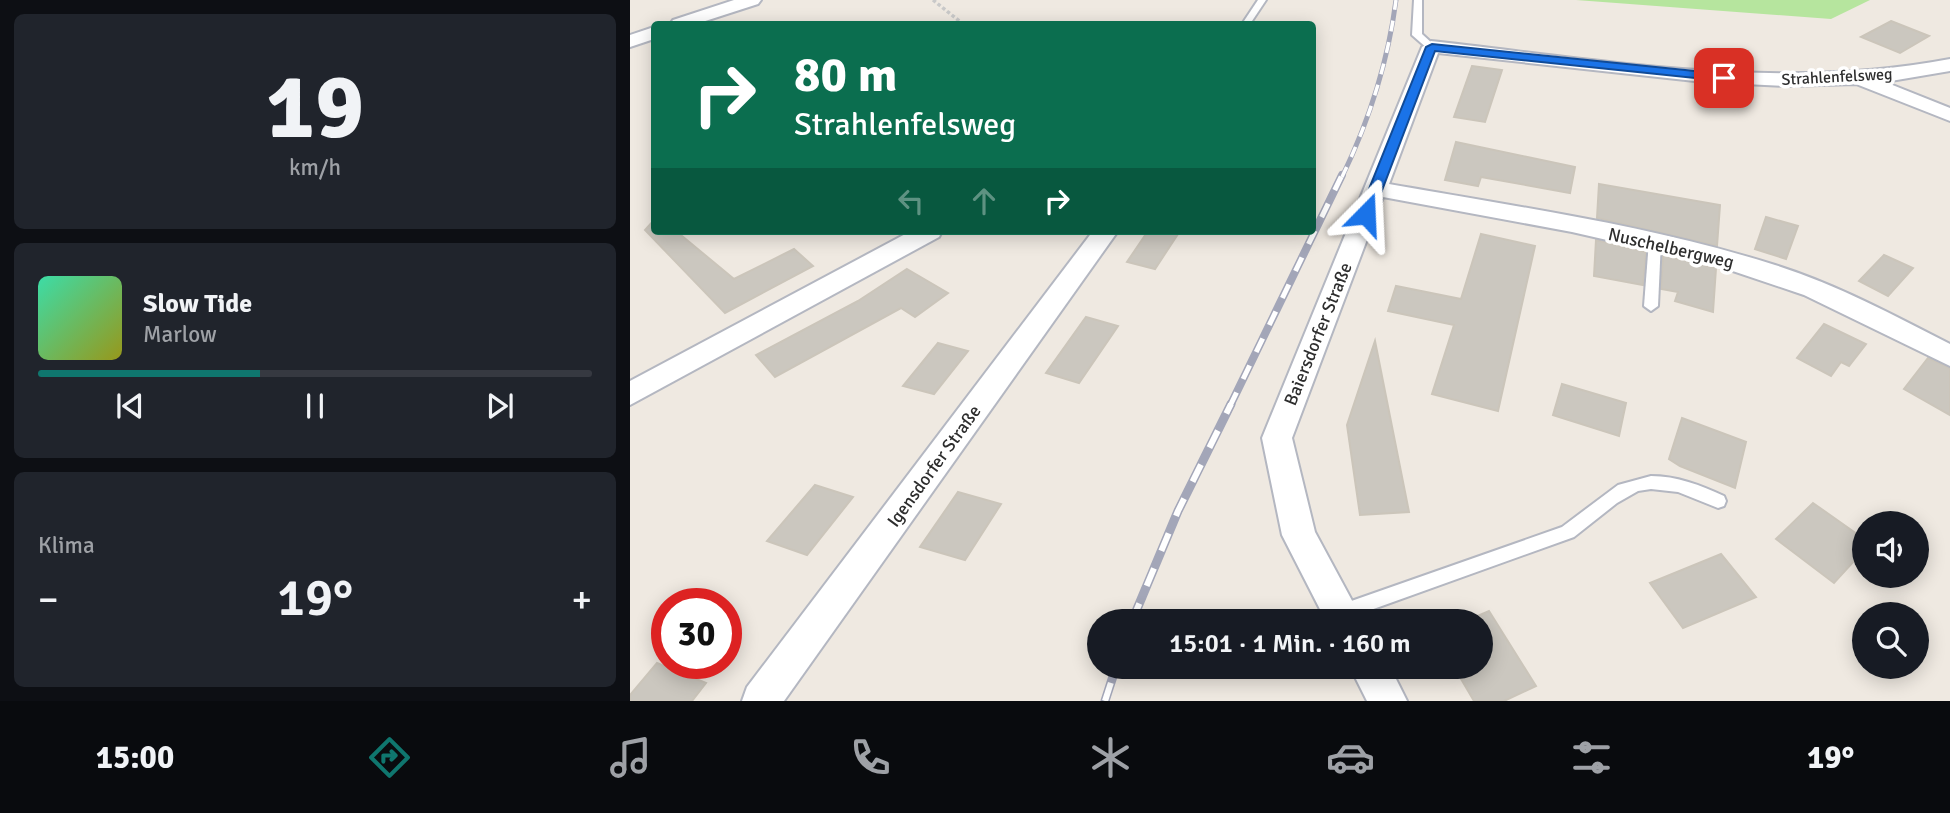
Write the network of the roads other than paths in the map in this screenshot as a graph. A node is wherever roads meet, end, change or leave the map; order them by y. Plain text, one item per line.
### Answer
1 (752, 0) edge
2 (1262, 0) edge
3 (1418, 0) edge
4 (688, 21) edge
5 (1248, 21) edge
6 (651, 34) edge
7 (630, 41) edge
8 (1432, 47) junction
9 (1950, 65) edge
10 (1860, 79) junction
11 (1950, 115) edge
12 (1376, 189) junction
13 (923, 235) edge
14 (1103, 235) edge
15 (1655, 241) junction
16 (1651, 306) dead end
17 (1950, 356) edge
18 (630, 394) edge
19 (1718, 501) dead end
20 (1339, 609) edge
21 (1364, 609) edge
22 (1376, 679) edge
23 (761, 701) edge
24 (1388, 701) edge

1 - 4 street
2 - 5 lane
3 - 8 lane
6 - 7 street
8 - 10 street, Strahlenfelsweg
8 - 12 street, Baiersdorfer Straße
9 - 10 street, Strahlenfelsweg
10 - 11 street
12 - 15 street, Nuschelbergweg
12 - 20 street, Baiersdorfer Straße
13 - 18 street
14 - 23 street, Igensdorfer Straße
15 - 16 lane
15 - 17 street, Nuschelbergweg
19 - 21 lane
22 - 24 street

